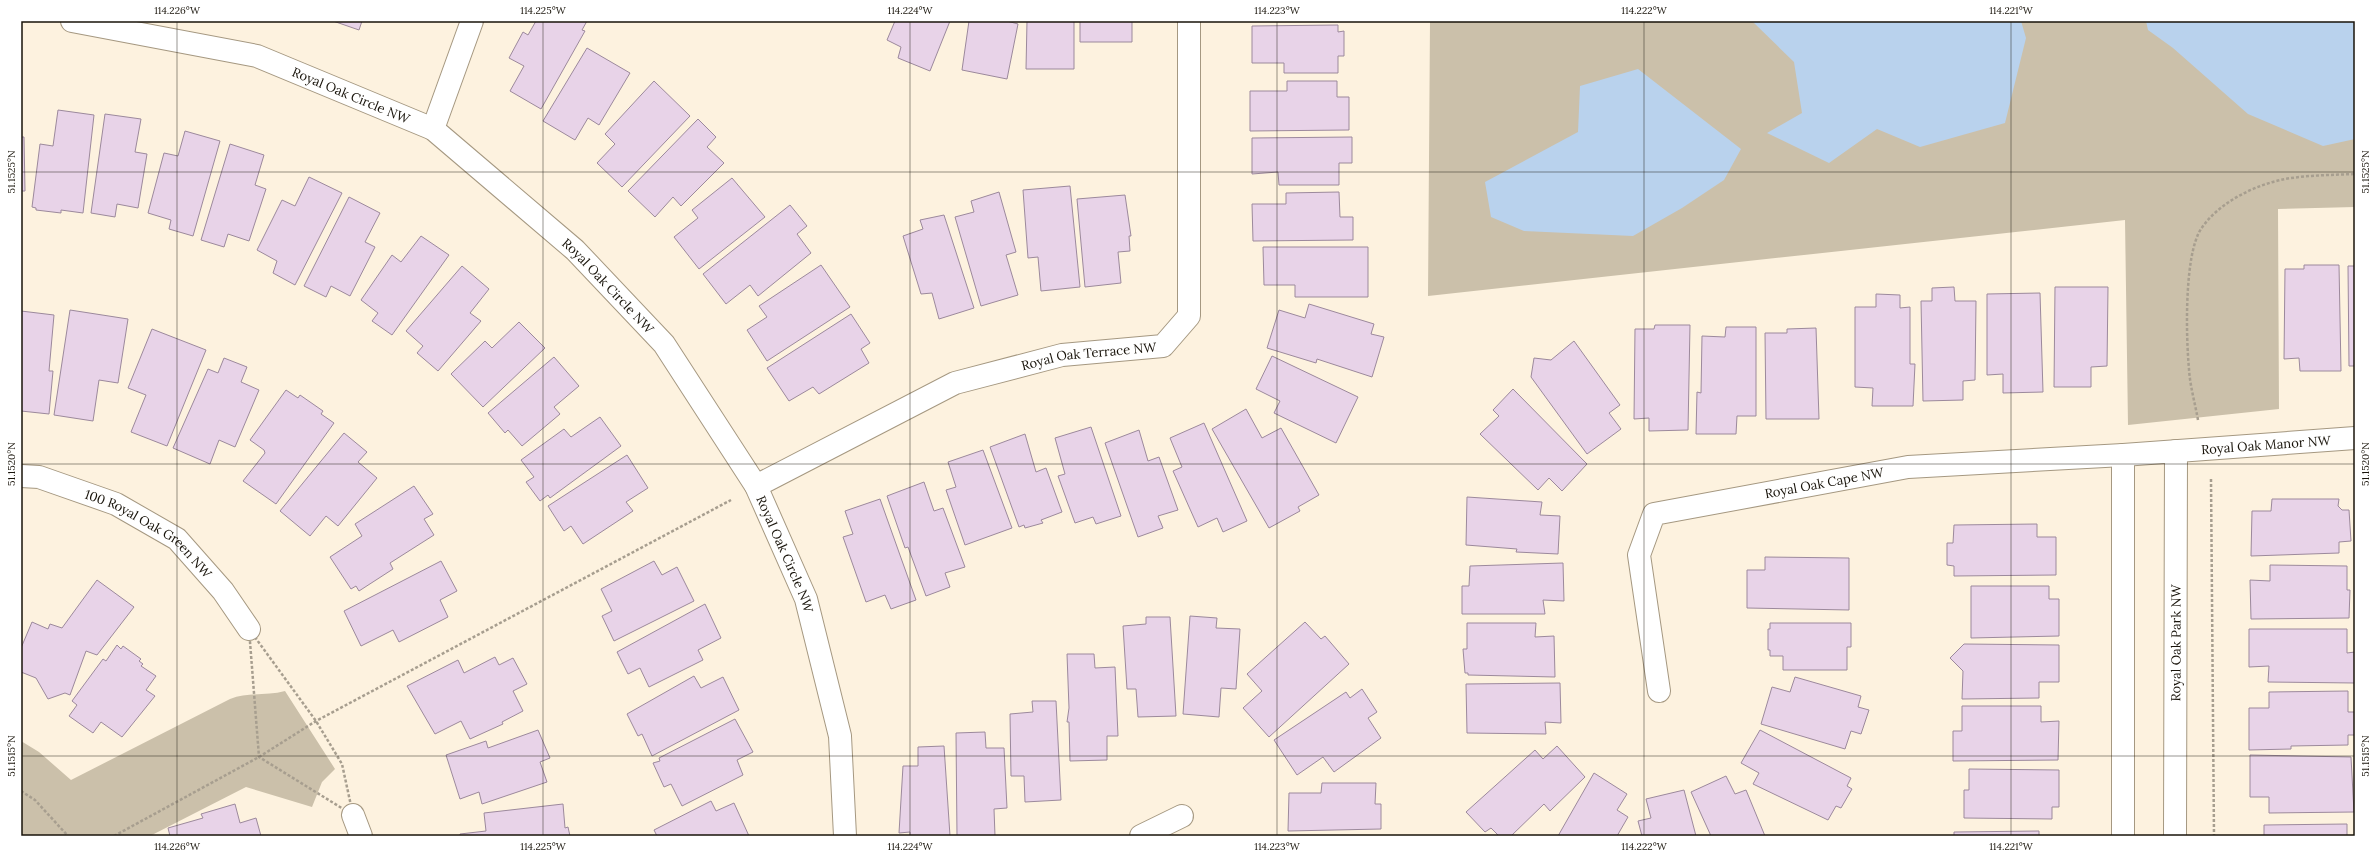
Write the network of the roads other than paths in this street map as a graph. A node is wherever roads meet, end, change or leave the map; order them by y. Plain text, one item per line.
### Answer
1 (72, 21) edge
2 (472, 21) edge
3 (1189, 21) edge
4 (433, 129) junction
5 (2355, 438) edge
6 (2176, 451) junction
7 (2123, 456) junction
8 (21, 476) edge
9 (756, 486) junction
10 (249, 629) road end
11 (1659, 691) dead end
12 (353, 815) road end
13 (1182, 816) dead end
14 (361, 836) edge
15 (845, 836) edge
16 (1141, 836) edge
17 (2123, 836) edge
18 (2175, 836) edge

1 - 4 street, Royal Oak Circle NW
2 - 4 street
3 - 9 street, Royal Oak Terrace NW
4 - 9 street, Royal Oak Circle NW
5 - 6 street, Royal Oak Manor NW
6 - 7 street, Royal Oak Cape NW
6 - 18 street, Royal Oak Park NW
7 - 11 street, Royal Oak Cape NW
7 - 17 street
8 - 10 street, 100 Royal Oak Green NW
9 - 15 street, Royal Oak Circle NW
12 - 14 street
13 - 16 street

